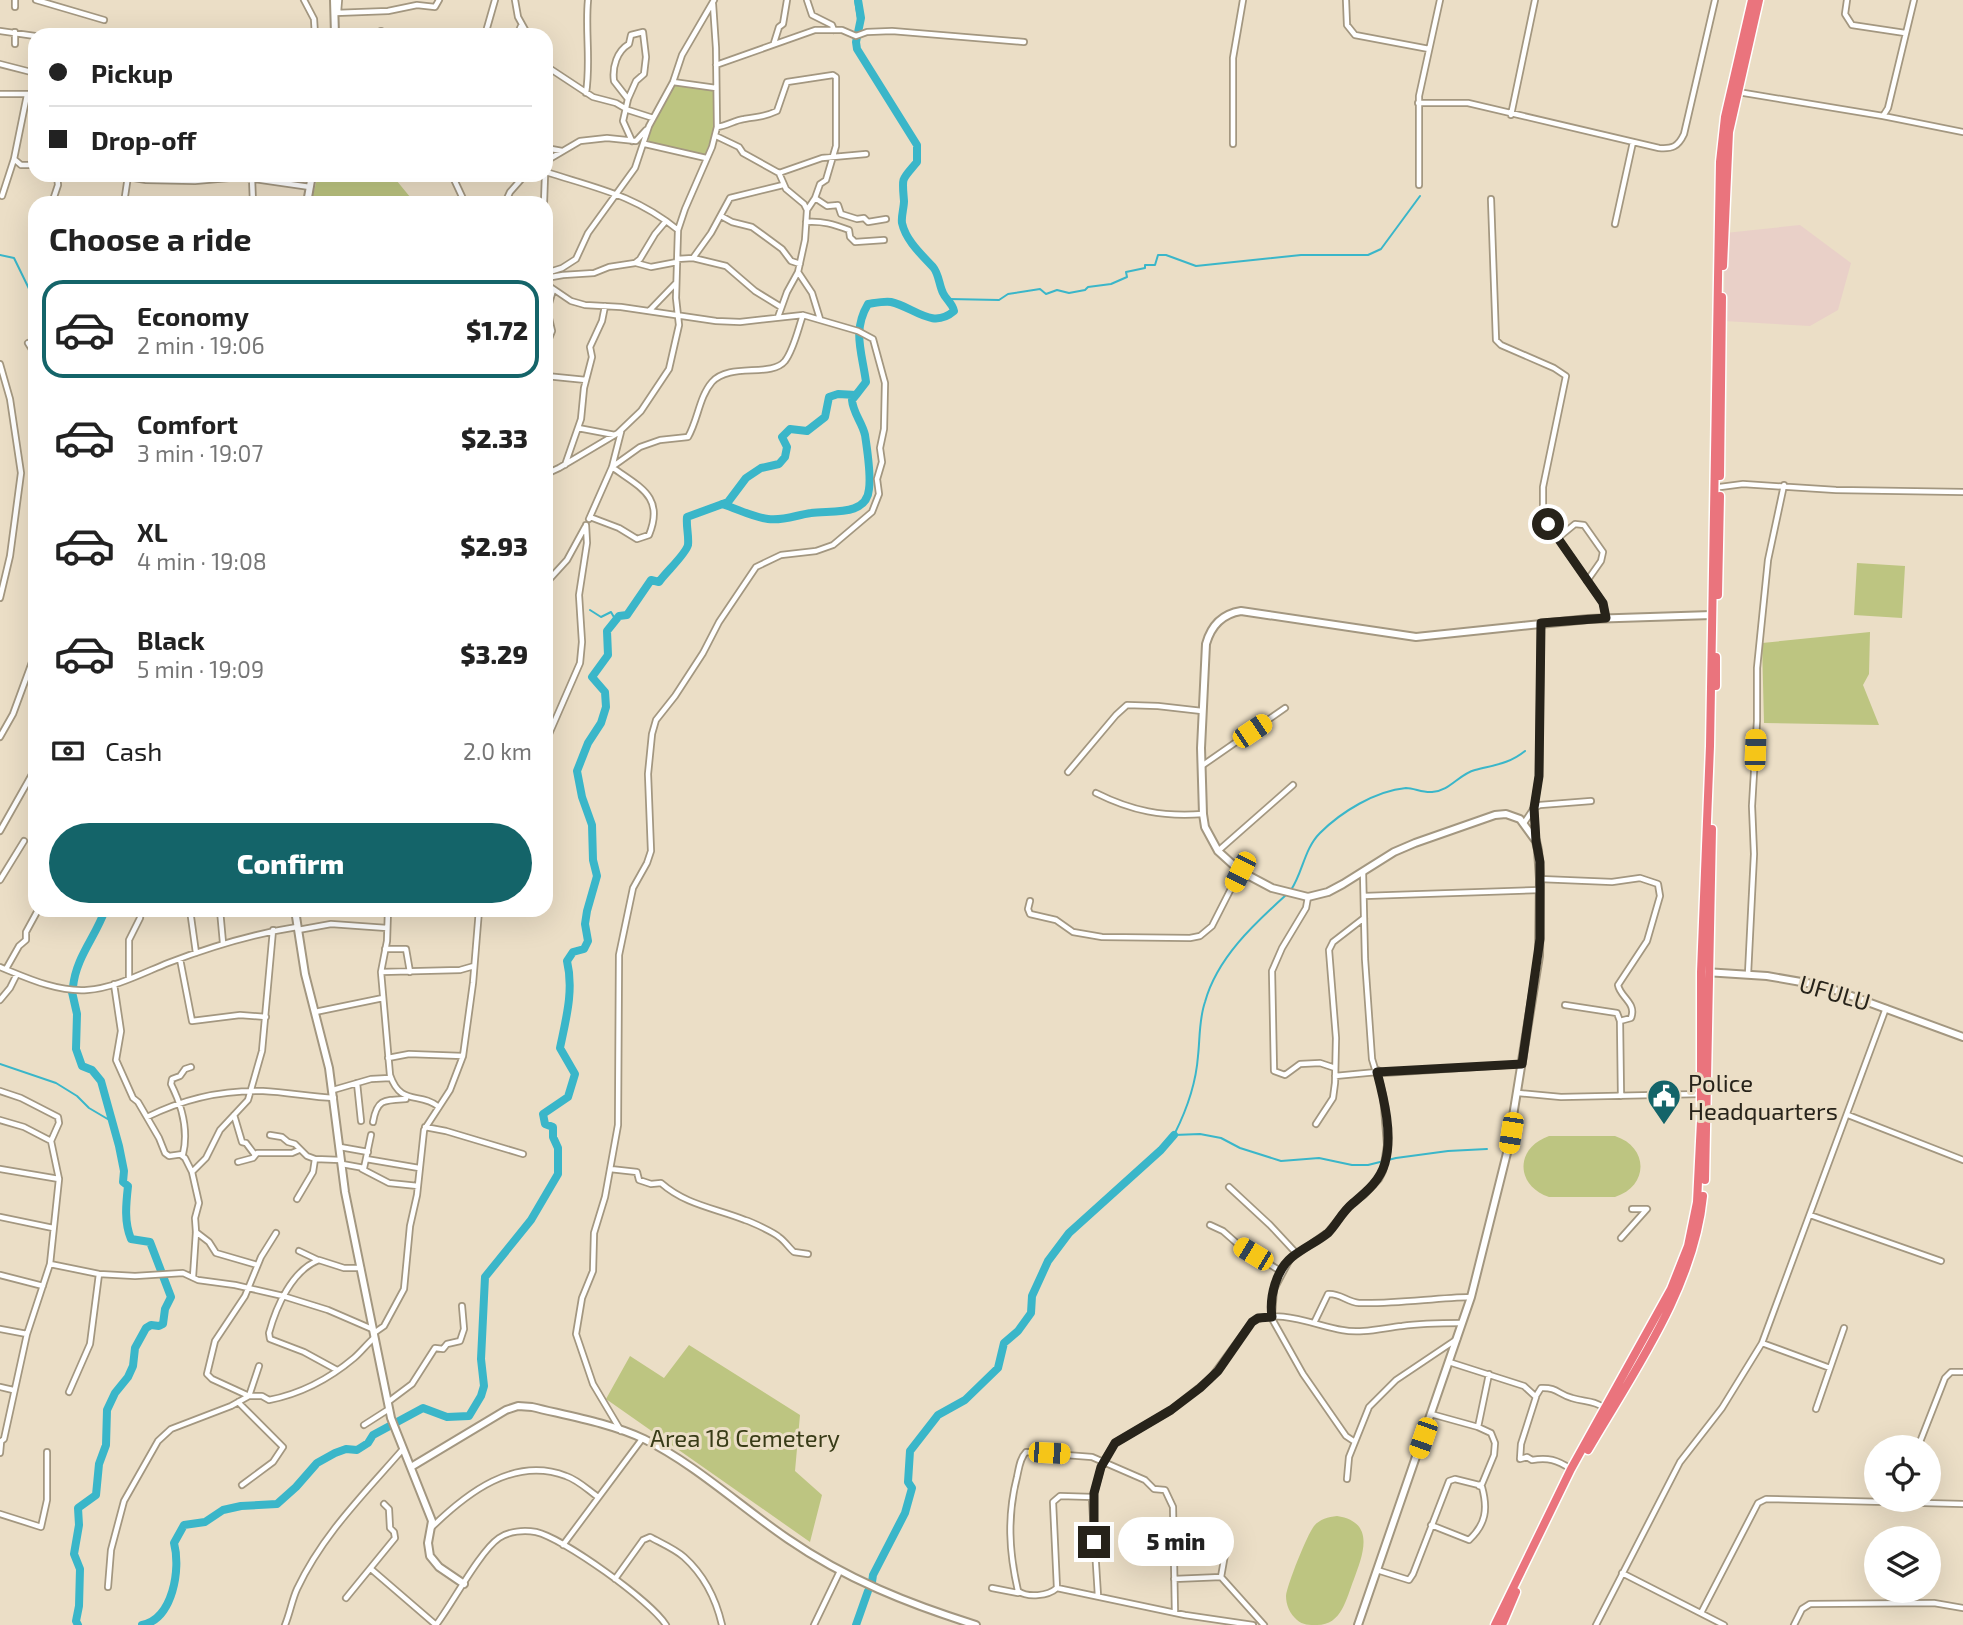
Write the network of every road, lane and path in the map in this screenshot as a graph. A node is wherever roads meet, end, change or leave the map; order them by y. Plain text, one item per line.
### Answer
1 (15, 0) edge
2 (36, 0) edge
3 (304, 0) edge
4 (334, 0) edge
5 (339, 0) edge
6 (439, 0) edge
7 (495, 0) edge
8 (515, 0) edge
9 (588, 0) edge
10 (787, 0) edge
11 (807, 0) edge
12 (1243, 0) edge
13 (1346, 0) edge
14 (1440, 0) edge
15 (1535, 0) edge
16 (1715, 0) edge
17 (1752, 0) edge
18 (1759, 0) edge
19 (1847, 0) edge
20 (1914, 0) edge
21 (714, 2) edge
22 (15, 7) dead end
23 (336, 13) junction
24 (104, 20) dead end
25 (521, 25) junction
26 (315, 28) edge
27 (335, 28) edge
28 (487, 28) edge
29 (520, 28) edge
30 (523, 28) edge
31 (834, 30) junction
32 (0, 31) edge
33 (15, 32) junction
34 (1905, 33) junction
35 (28, 35) edge
36 (1024, 42) dead end
37 (15, 44) dead end
38 (773, 44) junction
39 (1429, 49) junction
40 (0, 64) edge
41 (716, 65) junction
42 (553, 71) edge
43 (28, 72) edge
44 (673, 82) junction
45 (716, 88) junction
46 (1734, 91) junction
47 (586, 93) junction
48 (0, 94) edge
49 (27, 95) joint
50 (628, 99) junction
51 (1418, 103) junction
52 (625, 108) junction
53 (1511, 115) junction
54 (1883, 116) junction
55 (653, 118) junction
56 (649, 126) junction
57 (717, 127) junction
58 (1963, 132) edge
59 (716, 136) junction
60 (632, 141) junction
61 (1633, 142) junction
62 (645, 144) junction
63 (1233, 144) dead end
64 (553, 149) edge
65 (562, 151) junction
66 (866, 154) dead end
67 (553, 157) edge
68 (706, 158) junction
69 (833, 158) junction
70 (14, 159) junction
71 (28, 165) edge
72 (779, 173) junction
73 (553, 175) edge
74 (278, 182) edge
75 (311, 182) edge
76 (519, 182) edge
77 (783, 185) junction
78 (1419, 185) dead end
79 (310, 187) junction
80 (617, 194) junction
81 (2, 195) dead end
82 (308, 196) edge
83 (508, 196) edge
84 (816, 198) junction
85 (1491, 199) dead end
86 (807, 210) junction
87 (721, 216) junction
88 (886, 219) dead end
89 (666, 221) junction
90 (806, 222) junction
91 (1615, 224) dead end
92 (678, 230) junction
93 (884, 240) dead end
94 (693, 258) junction
95 (677, 261) junction
96 (635, 263) junction
97 (800, 264) junction
98 (553, 271) edge
99 (798, 272) junction
100 (553, 274) edge
101 (676, 283) junction
102 (553, 290) edge
103 (606, 306) junction
104 (781, 307) junction
105 (648, 311) junction
106 (678, 315) junction
107 (803, 315) junction
108 (778, 317) junction
109 (821, 320) junction
110 (0, 365) edge
111 (553, 377) edge
112 (586, 380) junction
113 (578, 428) junction
114 (621, 430) junction
115 (615, 435) junction
116 (565, 465) junction
117 (612, 467) junction
118 (553, 471) edge
119 (1784, 485) junction
120 (1720, 486) junction
121 (1963, 492) edge
122 (590, 517) junction
123 (586, 524) junction
124 (1558, 538) junction
125 (553, 573) edge
126 (1587, 581) junction
127 (0, 598) edge
128 (1712, 615) junction
129 (1606, 618) junction
130 (1541, 623) junction
131 (28, 673) edge
132 (1285, 708) dead end
133 (1202, 711) junction
134 (553, 725) edge
135 (0, 737) edge
136 (1203, 765) junction
137 (1068, 772) dead end
138 (28, 781) edge
139 (1293, 785) dead end
140 (1096, 793) dead end
141 (1591, 801) dead end
142 (1534, 808) junction
143 (1203, 814) junction
144 (1524, 823) junction
145 (0, 831) edge
146 (24, 841) dead end
147 (1536, 841) junction
148 (1218, 851) junction
149 (1240, 872) junction
150 (1363, 872) junction
151 (1540, 879) junction
152 (0, 880) edge
153 (1540, 890) junction
154 (1364, 896) junction
155 (1308, 897) junction
156 (1030, 901) dead end
157 (34, 917) edge
158 (140, 917) edge
159 (191, 917) edge
160 (221, 917) edge
161 (296, 917) edge
162 (388, 917) edge
163 (478, 917) edge
164 (1365, 917) junction
165 (387, 928) junction
166 (297, 929) junction
167 (273, 930) junction
168 (223, 943) junction
169 (386, 949) junction
170 (196, 953) junction
171 (180, 959) junction
172 (474, 966) junction
173 (0, 967) edge
174 (6, 969) junction
175 (381, 972) junction
176 (410, 972) junction
177 (1705, 972) junction
178 (17, 974) junction
179 (1748, 974) junction
180 (129, 978) junction
181 (114, 984) junction
182 (383, 998) junction
183 (0, 1000) edge
184 (1565, 1005) dead end
185 (1887, 1007) junction
186 (315, 1012) junction
187 (266, 1017) junction
188 (1620, 1021) junction
189 (1963, 1037) edge
190 (463, 1056) junction
191 (388, 1058) junction
192 (1522, 1064) junction
193 (191, 1067) dead end
194 (1335, 1068) junction
195 (1377, 1072) junction
196 (1335, 1076) junction
197 (391, 1078) junction
198 (357, 1083) junction
199 (333, 1090) junction
200 (0, 1091) edge
201 (250, 1091) junction
202 (1518, 1093) junction
203 (1701, 1094) junction
204 (1621, 1096) junction
205 (334, 1098) junction
206 (410, 1098) junction
207 (180, 1103) junction
208 (439, 1108) junction
209 (234, 1115) junction
210 (1848, 1115) junction
211 (147, 1118) junction
212 (0, 1119) edge
213 (361, 1121) dead end
214 (373, 1122) dead end
215 (1317, 1124) dead end
216 (425, 1128) junction
217 (270, 1135) dead end
218 (371, 1135) dead end
219 (51, 1141) junction
220 (340, 1147) junction
221 (299, 1150) junction
222 (368, 1152) junction
223 (523, 1154) dead end
224 (180, 1155) junction
225 (255, 1155) junction
226 (316, 1159) junction
227 (366, 1159) junction
228 (1963, 1160) edge
229 (238, 1162) dead end
230 (341, 1162) junction
231 (362, 1168) junction
232 (419, 1168) junction
233 (0, 1169) edge
234 (610, 1169) junction
235 (192, 1172) junction
236 (59, 1179) junction
237 (418, 1186) junction
238 (1228, 1187) dead end
239 (297, 1199) dead end
240 (1632, 1209) dead end
241 (1810, 1215) junction
242 (0, 1217) edge
243 (1210, 1225) dead end
244 (53, 1228) junction
245 (196, 1232) junction
246 (276, 1233) dead end
247 (1621, 1238) dead end
248 (299, 1251) dead end
249 (808, 1254) dead end
250 (1297, 1254) junction
251 (319, 1260) junction
252 (1941, 1261) dead end
253 (50, 1264) junction
254 (257, 1265) junction
255 (362, 1268) junction
256 (1282, 1272) junction
257 (99, 1274) junction
258 (0, 1275) edge
259 (193, 1277) junction
260 (43, 1286) junction
261 (249, 1288) junction
262 (283, 1296) junction
263 (1471, 1297) junction
264 (462, 1306) dead end
265 (1271, 1316) junction
266 (1314, 1323) junction
267 (1462, 1323) junction
268 (1844, 1328) dead end
269 (0, 1329) edge
270 (27, 1334) junction
271 (374, 1334) junction
272 (1457, 1339) junction
273 (1762, 1343) junction
274 (1449, 1362) junction
275 (259, 1366) dead end
276 (1830, 1368) junction
277 (337, 1370) junction
278 (1963, 1372) edge
279 (1489, 1374) junction
280 (0, 1387) edge
281 (13, 1390) junction
282 (69, 1392) dead end
283 (248, 1396) junction
284 (1536, 1396) junction
285 (238, 1402) junction
286 (388, 1406) junction
287 (1605, 1408) junction
288 (1816, 1409) dead end
289 (1431, 1414) junction
290 (364, 1425) dead end
291 (1478, 1427) junction
292 (621, 1431) junction
293 (1923, 1435) edge
294 (642, 1438) junction
295 (1, 1442) edge
296 (1355, 1442) junction
297 (403, 1449) junction
298 (47, 1452) dead end
299 (0, 1453) edge
300 (1105, 1461) junction
301 (411, 1467) junction
302 (1572, 1469) junction
303 (1347, 1479) dead end
304 (243, 1485) dead end
305 (1479, 1485) junction
306 (598, 1497) junction
307 (1093, 1497) junction
308 (1864, 1500) edge
309 (1941, 1503) edge
310 (384, 1504) dead end
311 (1963, 1504) edge
312 (0, 1514) edge
313 (1431, 1525) junction
314 (432, 1527) junction
315 (1173, 1528) junction
316 (563, 1545) junction
317 (371, 1569) junction
318 (1377, 1570) junction
319 (840, 1571) junction
320 (1622, 1573) junction
321 (1221, 1577) junction
322 (1174, 1578) junction
323 (615, 1579) junction
324 (464, 1584) junction
325 (108, 1587) dead end
326 (992, 1588) dead end
327 (1057, 1588) junction
328 (1020, 1593) junction
329 (1098, 1596) junction
330 (346, 1598) dead end
331 (1963, 1608) edge
332 (1175, 1613) junction
333 (1701, 1613) junction
334 (285, 1625) edge
335 (436, 1625) edge
336 (666, 1625) edge
337 (722, 1625) edge
338 (814, 1625) edge
339 (976, 1625) edge
340 (1253, 1625) edge
341 (1264, 1625) edge
342 (1358, 1625) edge
343 (1495, 1625) edge
344 (1502, 1625) edge
345 (1596, 1625) edge
346 (1724, 1625) edge
347 (1794, 1625) edge

1 - 22 street
2 - 24 street
3 - 26 street
4 - 23 street
5 - 23 street
6 - 23 street
7 - 28 street
8 - 25 street
9 - 47 street
10 - 38 street
11 - 31 street
12 - 63 street
13 - 39 street
14 - 39 street
15 - 53 street
16 - 61 street
17 - 46 highway
18 - 46 highway
19 - 34 street
20 - 34 street
21 - 41 street
21 - 44 street
23 - 27 street
25 - 29 street
25 - 30 street
31 - 36 street
31 - 38 street
32 - 33 street
33 - 35 street
33 - 37 street
34 - 54 street
38 - 41 street
39 - 51 street
40 - 43 street
41 - 45 street
42 - 47 street
44 - 45 street
44 - 55 street
45 - 57 street
46 - 54 street
46 - 120 highway
46 - 128 highway
47 - 52 street
48 - 49 street
49 - 70 street
50 - 50 street
50 - 52 street
51 - 53 street
51 - 78 street
52 - 55 street
52 - 60 street
53 - 61 street
54 - 58 street
55 - 56 street
56 - 60 street
56 - 62 street
57 - 59 street
57 - 69 street
59 - 68 street
59 - 72 street
60 - 65 street
61 - 91 street
62 - 68 street
62 - 80 street
64 - 65 street
65 - 67 street
66 - 69 street
68 - 92 street
69 - 72 street
69 - 84 street
70 - 71 street
70 - 81 street
72 - 77 street
73 - 80 street
74 - 79 street
75 - 79 street
76 - 83 street
77 - 86 street
77 - 87 street
79 - 82 street
80 - 89 street
80 - 98 street
84 - 86 street
84 - 88 street
85 - 124 street
86 - 90 street
87 - 94 street
87 - 97 street
89 - 92 street
89 - 96 street
90 - 93 street
90 - 97 street
92 - 95 street
94 - 95 street
94 - 104 street
95 - 96 street
95 - 101 street
96 - 100 street
97 - 99 street
99 - 104 street
99 - 109 street
101 - 105 street
101 - 106 street
102 - 103 street
103 - 105 street
103 - 112 street
104 - 108 street
105 - 106 street
106 - 108 street
106 - 114 street
107 - 108 street
107 - 109 street
107 - 117 street
109 - 234 street
110 - 127 street
111 - 112 street
112 - 113 street
113 - 115 street
113 - 116 street
114 - 115 street
114 - 117 street
115 - 116 street
116 - 118 street
117 - 122 street
117 - 122 street
119 - 120 street
119 - 121 street
119 - 179 street
120 - 177 highway
122 - 123 street
123 - 125 street
123 - 134 street
124 - 126 street
124 - 126 street
126 - 129 street
128 - 129 street
128 - 177 highway
129 - 130 street
130 - 133 street
130 - 142 street
131 - 135 street
132 - 136 street
133 - 136 street
133 - 137 street
136 - 143 street
138 - 145 street
139 - 148 street
140 - 143 street
141 - 142 street
142 - 144 street
142 - 147 street
143 - 148 street
144 - 147 street
144 - 150 street
146 - 152 street
147 - 151 street
148 - 149 street
149 - 155 street
149 - 156 street
150 - 154 street
150 - 155 street
151 - 153 street
151 - 188 street
153 - 154 street
153 - 192 street
154 - 164 street
155 - 194 street
157 - 174 street
158 - 180 street
159 - 170 street
160 - 168 street
161 - 166 street
162 - 165 street
163 - 172 street
164 - 194 street
164 - 195 street
165 - 166 street
165 - 169 street
166 - 167 street
166 - 186 street
167 - 168 street
167 - 187 street
168 - 170 street
169 - 175 street
169 - 176 street
170 - 171 street
171 - 180 street
171 - 187 street
172 - 176 street
172 - 190 street
173 - 174 street
174 - 178 street
175 - 176 street
175 - 182 street
177 - 179 street, UFULU
177 - 203 highway
177 - 344 highway
178 - 181 street
178 - 183 street
179 - 185 street, UFULU
180 - 181 street
181 - 211 street
182 - 186 street
182 - 191 street
184 - 188 street
185 - 189 street, UFULU
185 - 210 street
186 - 199 street
187 - 201 street
188 - 204 street
190 - 191 street
190 - 208 street
191 - 197 street
192 - 195 street
192 - 202 street
193 - 207 street
194 - 196 street
195 - 196 street
195 - 250 street
196 - 215 street
197 - 198 street
197 - 206 street
198 - 199 street
198 - 213 street
199 - 205 street
200 - 219 street
201 - 205 street
201 - 207 street
201 - 209 street
202 - 204 street
202 - 263 street
203 - 204 street
203 - 287 highway
205 - 220 street
206 - 208 street
206 - 214 street
207 - 211 street
207 - 224 street
208 - 216 street
209 - 225 street
209 - 235 street
210 - 228 street
210 - 241 street
211 - 224 street
212 - 219 street
216 - 223 street
216 - 232 street
217 - 221 street
218 - 222 street
219 - 236 street
220 - 222 street
220 - 230 street
221 - 225 street
221 - 226 street
222 - 227 street
224 - 235 street
225 - 229 street
226 - 230 street
226 - 239 street
227 - 231 street
227 - 232 street
230 - 231 street
230 - 255 street
231 - 237 street
232 - 237 street
233 - 236 street
234 - 249 street
234 - 292 street
235 - 245 street
236 - 244 street
237 - 271 street
238 - 250 street
240 - 247 street
241 - 252 street
241 - 273 street
242 - 244 street
243 - 256 street
244 - 253 street
245 - 254 street
245 - 259 street
246 - 254 street
248 - 251 street
250 - 256 street
251 - 255 street
251 - 262 street
253 - 257 street
253 - 260 street
254 - 261 street
255 - 271 street
256 - 265 street
257 - 259 street
257 - 282 street
258 - 260 street
259 - 261 street
260 - 270 street
261 - 262 street
261 - 283 street
262 - 271 street
262 - 277 street
263 - 266 street
263 - 267 street
264 - 286 street
265 - 266 street
265 - 296 street
265 - 300 street
266 - 267 street
267 - 272 street
268 - 276 street
269 - 270 street
270 - 281 street
271 - 277 street
271 - 286 street
272 - 274 street
272 - 296 street
273 - 276 street
273 - 320 street
274 - 279 street
274 - 289 street
275 - 283 street
276 - 288 street
277 - 283 street
278 - 293 street
279 - 284 street
279 - 291 street
280 - 281 street
281 - 295 street
283 - 285 street
284 - 287 street
284 - 302 street
285 - 304 street
285 - 325 street
286 - 290 street
286 - 297 street
287 - 302 highway
289 - 291 street
289 - 318 street
291 - 305 street
292 - 294 street
292 - 301 street
294 - 306 street
294 - 319 street
295 - 299 street
296 - 303 street
297 - 301 street
297 - 334 street
298 - 312 street
300 - 307 street
300 - 315 street
300 - 328 street
301 - 314 street
302 - 343 highway
305 - 313 street
305 - 313 street
306 - 314 street
306 - 316 street
307 - 327 street
307 - 329 street
308 - 333 street
309 - 311 street
310 - 317 street
313 - 318 street
314 - 324 street
315 - 321 street
315 - 322 street
316 - 323 street
316 - 324 street
317 - 330 street
317 - 335 street
318 - 342 street
319 - 338 street
319 - 339 street
320 - 333 street
320 - 345 street
321 - 322 street
321 - 341 street
322 - 332 street
323 - 336 street
323 - 337 street
324 - 335 street
326 - 328 street
327 - 328 street
327 - 329 street
329 - 332 street
331 - 347 street
332 - 340 street
333 - 346 street

